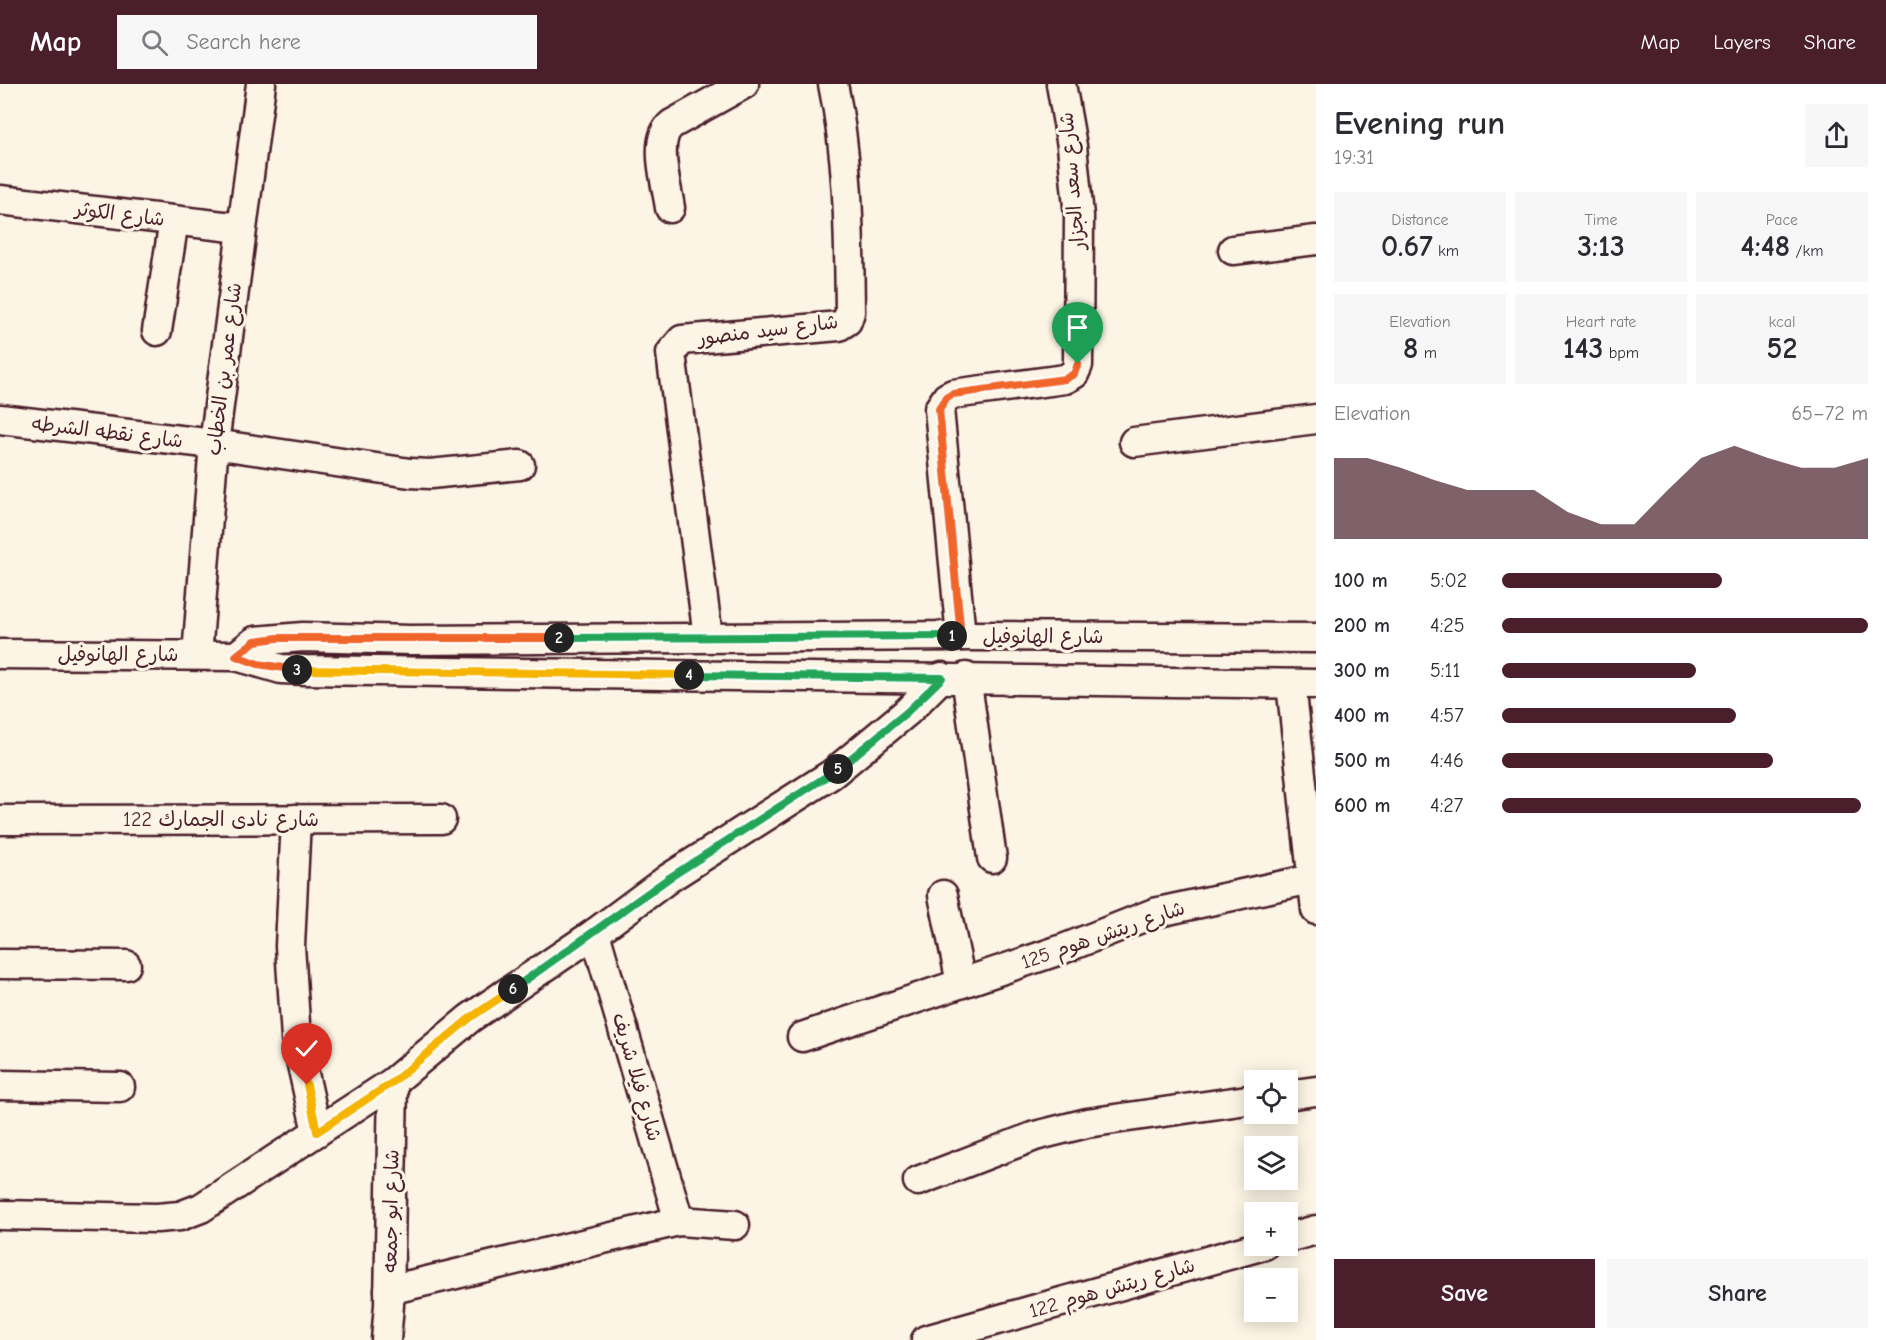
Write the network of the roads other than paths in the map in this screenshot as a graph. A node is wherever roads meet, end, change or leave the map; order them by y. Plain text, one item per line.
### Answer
1 (261, 84) edge
2 (744, 84) edge
3 (833, 84) edge
4 (1061, 84) edge
5 (0, 200) edge
6 (670, 208) dead end
7 (174, 220) junction
8 (241, 228) junction
9 (1316, 240) edge
10 (1233, 250) dead end
11 (157, 331) dead end
12 (0, 419) edge
13 (1316, 419) edge
14 (1134, 442) dead end
15 (214, 444) junction
16 (520, 465) dead end
17 (961, 636) junction
18 (708, 637) junction
19 (1316, 638) edge
20 (0, 654) edge
21 (196, 655) junction
22 (236, 656) junction
23 (954, 677) junction
24 (1303, 684) edge
25 (296, 819) junction
26 (441, 819) dead end
27 (0, 820) edge
28 (992, 858) dead end
29 (1315, 878) edge
30 (943, 895) dead end
31 (1316, 910) edge
32 (595, 933) junction
33 (0, 964) edge
34 (126, 965) dead end
35 (962, 983) junction
36 (802, 1037) dead end
37 (393, 1082) junction
38 (0, 1085) edge
39 (120, 1087) dead end
40 (1316, 1091) edge
41 (1298, 1093) edge
42 (1244, 1100) edge
43 (317, 1132) junction
44 (918, 1180) dead end
45 (0, 1215) edge
46 (679, 1221) junction
47 (735, 1225) dead end
48 (1316, 1230) edge
49 (1298, 1235) edge
50 (1244, 1251) edge
51 (389, 1290) junction
52 (386, 1340) edge
53 (926, 1340) edge

1 - 8 street, شارع عمر بن الخطاب
2 - 6 street
3 - 18 street, شارع سيد منصور
4 - 17 street, شارع سعد الجزار
5 - 7 street, شارع الكوثر
7 - 8 street, شارع الكوثر
7 - 11 street
8 - 15 street, شارع عمر بن الخطاب
9 - 10 street
12 - 15 street, شارع نقطه الشرطه
13 - 14 street
15 - 16 street, شارع نقطه الشرطه
15 - 21 street, شارع عمر بن الخطاب
17 - 18 street, شارع الهانوفيل
17 - 19 street, شارع الهانوفيل
18 - 22 street, شارع الهانوفيل
20 - 21 street, شارع الهانوفيل
21 - 22 street, شارع الهانوفيل
22 - 23 street, شارع الهانوفيل
23 - 24 street, شارع الهانوفيل
23 - 28 street
23 - 32 street
24 - 29 street
25 - 26 street, شارع نادى الجمارك 122
25 - 27 street, شارع نادى الجمارك 122
25 - 43 street
29 - 31 street
29 - 35 street, شارع ريتش هوم 125
30 - 35 street
32 - 37 street
32 - 46 street, شارع فيلا شريف
33 - 34 street
35 - 36 street, شارع ريتش هوم 125
37 - 43 street
37 - 51 street, شارع ابو جمعه
38 - 39 street
40 - 41 street
42 - 44 street
43 - 45 street
46 - 47 street
46 - 51 street
48 - 49 street
50 - 53 street, شارع ريتش هوم 122
51 - 52 street, شارع ابو جمعه

